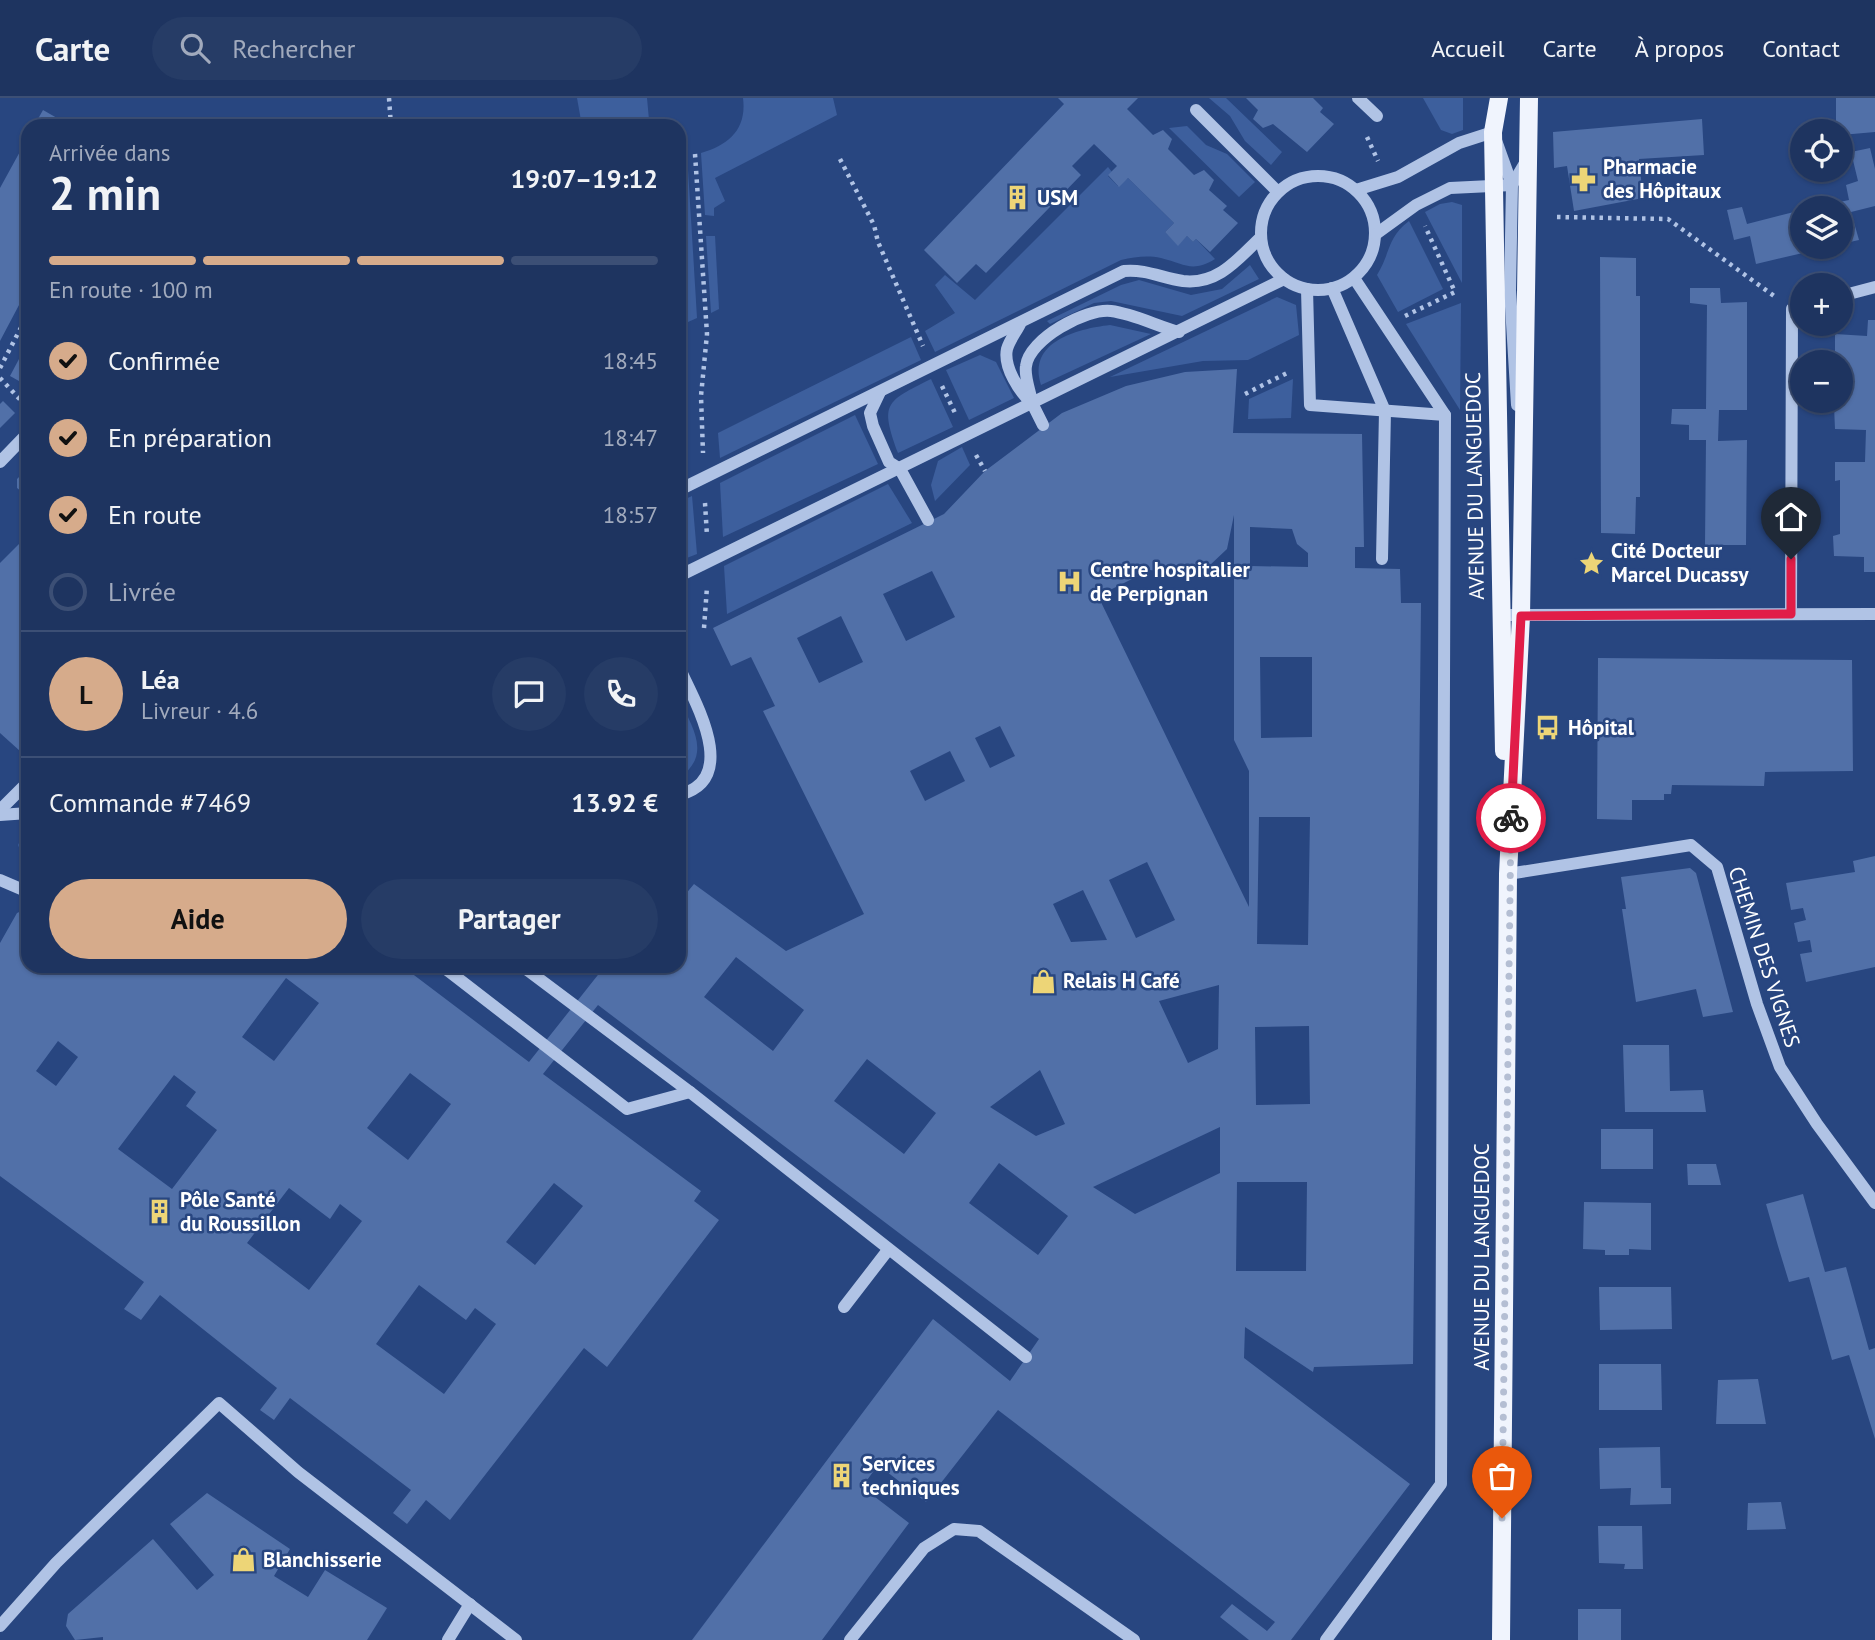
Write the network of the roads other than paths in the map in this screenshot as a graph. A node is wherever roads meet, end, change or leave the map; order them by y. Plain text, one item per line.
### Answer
1 (1358, 98) edge
2 (1499, 98) edge
3 (1529, 98) edge
4 (1196, 110) dead end
5 (1377, 116) dead end
6 (1493, 132) junction
7 (1528, 157) junction
8 (1503, 186) junction
9 (1356, 190) junction
10 (1278, 192) junction
11 (1376, 234) junction
12 (1261, 237) junction
13 (1354, 278) junction
14 (1284, 279) junction
15 (1332, 288) junction
16 (1875, 288) edge
17 (1307, 289) junction
18 (1853, 293) edge
19 (1020, 324) junction
20 (1179, 332) junction
21 (1796, 336) edge
22 (880, 392) junction
23 (1032, 403) junction
24 (1385, 411) junction
25 (1445, 415) junction
26 (1043, 425) dead end
27 (21, 440) edge
28 (0, 462) edge
29 (900, 469) junction
30 (1521, 478) junction
31 (686, 487) edge
32 (928, 520) dead end
33 (1382, 559) dead end
34 (686, 572) edge
35 (1791, 614) junction
36 (1875, 614) edge
37 (1500, 615) junction
38 (1521, 616) junction
39 (686, 684) edge
40 (21, 790) edge
41 (686, 791) edge
42 (0, 813) edge
43 (21, 813) edge
44 (1508, 874) junction
45 (0, 880) edge
46 (21, 889) edge
47 (451, 973) edge
48 (531, 973) edge
49 (690, 1092) junction
50 (1875, 1203) edge
51 (888, 1250) junction
52 (844, 1307) dead end
53 (1027, 1357) dead end
54 (470, 1604) junction
55 (0, 1626) edge
56 (448, 1640) edge
57 (516, 1640) edge
58 (850, 1640) edge
59 (1134, 1640) edge
60 (1326, 1640) edge
61 (1502, 1640) edge

1 - 5 street
2 - 6 main road, AVENUE DU LANGUEDOC
3 - 7 main road, AVENUE DU LANGUEDOC
4 - 10 street
6 - 8 main road, AVENUE DU LANGUEDOC
6 - 9 street
7 - 8 street
7 - 30 main road, AVENUE DU LANGUEDOC
8 - 11 street
8 - 30 street
8 - 37 main road, AVENUE DU LANGUEDOC
9 - 10 street
9 - 11 street
10 - 12 street
11 - 13 street
12 - 14 street
12 - 19 street
13 - 15 street
13 - 25 street
14 - 17 street
14 - 20 street
15 - 17 street
15 - 24 street
16 - 18 street
17 - 24 street
19 - 22 street
19 - 23 street
20 - 23 street
20 - 23 street
21 - 35 street
22 - 29 street
22 - 31 street
23 - 26 street
23 - 29 street
24 - 25 street
24 - 33 street
25 - 60 street
27 - 28 street
29 - 32 street
29 - 34 street
30 - 38 main road, AVENUE DU LANGUEDOC
35 - 36 street
35 - 38 street
37 - 38 street
37 - 44 main road, AVENUE DU LANGUEDOC
38 - 44 main road, AVENUE DU LANGUEDOC
39 - 41 street
40 - 42 street
42 - 43 street
44 - 50 street, CHEMIN DES VIGNES
44 - 61 main road, AVENUE DU LANGUEDOC
45 - 46 street
47 - 49 street
48 - 49 street
49 - 51 street
51 - 52 street
51 - 53 street
54 - 55 street
54 - 56 street
54 - 57 street
58 - 59 street

